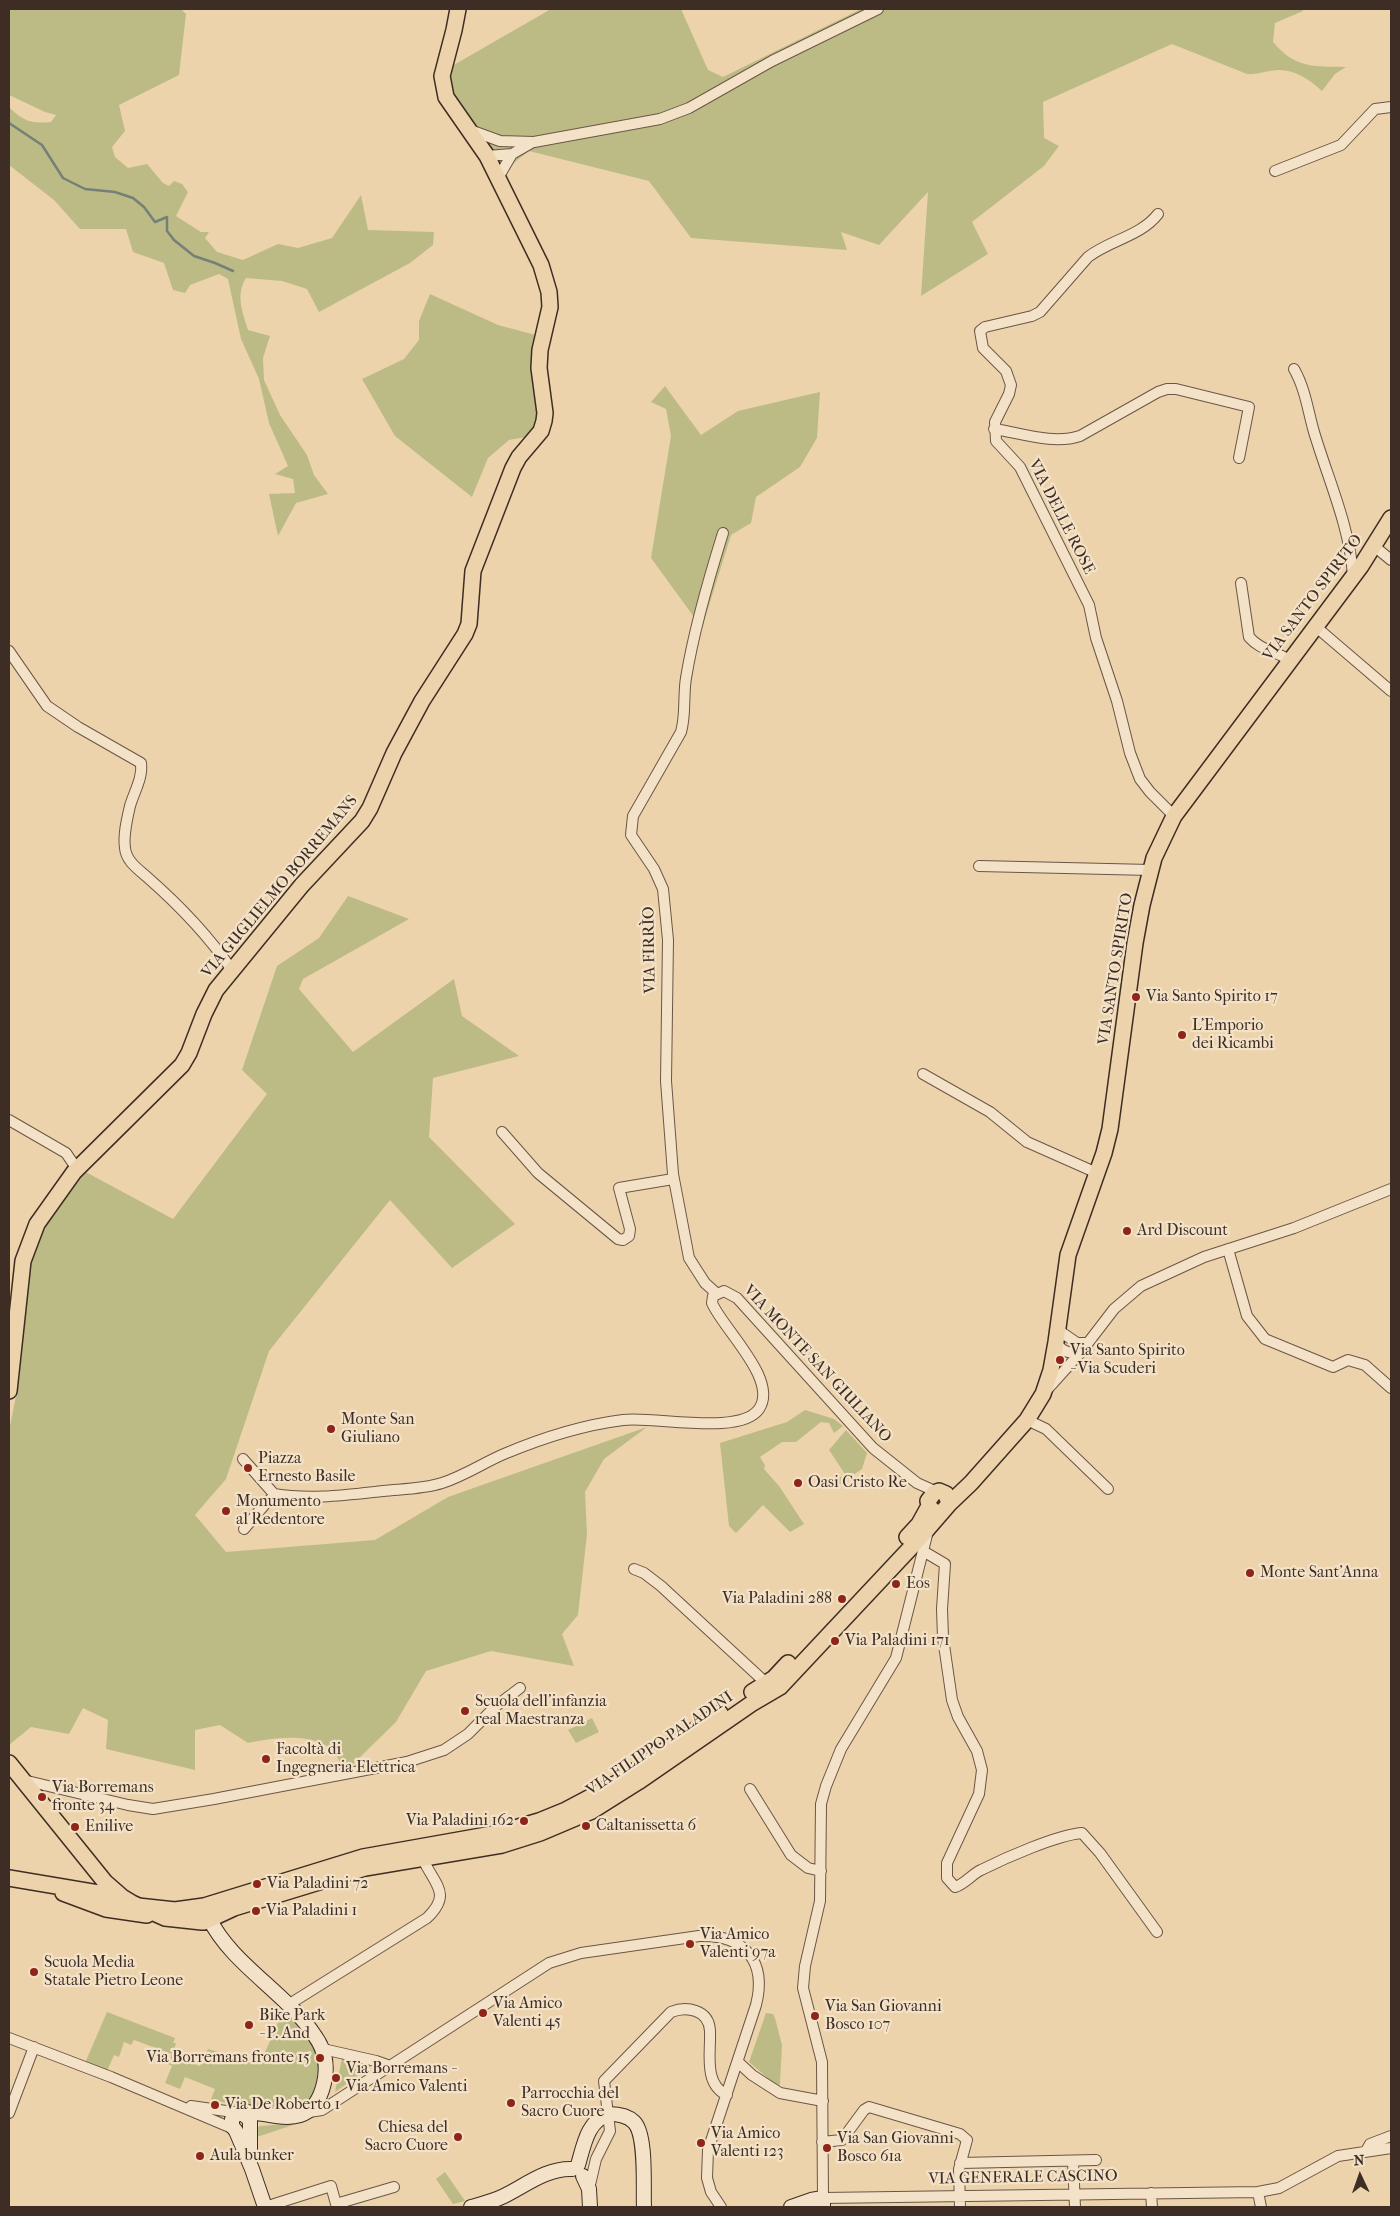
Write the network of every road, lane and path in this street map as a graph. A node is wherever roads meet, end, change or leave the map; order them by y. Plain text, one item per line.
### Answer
1 (458, 9) edge
2 (878, 9) edge
3 (1391, 106) edge
4 (470, 130) junction
5 (500, 141) junction
6 (534, 142) junction
7 (512, 154) junction
8 (487, 156) junction
9 (1275, 171) dead end
10 (498, 178) junction
11 (1158, 214) dead end
12 (1294, 369) dead end
13 (994, 429) junction
14 (1239, 458) dead end
15 (1391, 518) edge
16 (723, 533) dead end
17 (1374, 546) junction
18 (1391, 560) edge
19 (1353, 576) junction
20 (1241, 582) dead end
21 (1315, 626) junction
22 (9, 651) edge
23 (1289, 660) junction
24 (1391, 691) edge
25 (1174, 816) junction
26 (979, 866) dead end
27 (1151, 870) junction
28 (232, 970) junction
29 (922, 1074) dead end
30 (9, 1120) edge
31 (502, 1132) dead end
32 (77, 1169) junction
33 (1096, 1173) junction
34 (674, 1179) junction
35 (1391, 1189) edge
36 (1228, 1249) junction
37 (716, 1293) junction
38 (1057, 1336) junction
39 (1088, 1343) junction
40 (1081, 1352) junction
41 (1391, 1388) edge
42 (9, 1391) edge
43 (1043, 1394) junction
44 (1026, 1420) junction
45 (243, 1459) dead end
46 (1108, 1488) dead end
47 (277, 1495) junction
48 (937, 1502) junction
49 (929, 1528) junction
50 (244, 1529) dead end
51 (924, 1550) junction
52 (634, 1570) dead end
53 (766, 1683) junction
54 (520, 1688) dead end
55 (9, 1763) edge
56 (22, 1780) junction
57 (750, 1789) dead end
58 (422, 1857) junction
59 (91, 1864) junction
60 (821, 1872) junction
61 (9, 1878) edge
62 (104, 1888) junction
63 (74, 1892) junction
64 (138, 1906) junction
65 (204, 1917) junction
66 (165, 1918) junction
67 (1157, 1932) dead end
68 (288, 2006) junction
69 (9, 2038) edge
70 (34, 2048) junction
71 (323, 2049) junction
72 (738, 2062) junction
73 (390, 2066) junction
74 (727, 2095) junction
75 (823, 2101) junction
76 (173, 2103) junction
77 (309, 2112) junction
78 (9, 2113) edge
79 (609, 2114) junction
80 (242, 2123) junction
81 (1391, 2136) edge
82 (822, 2142) junction
83 (1391, 2148) edge
84 (1366, 2151) junction
85 (1073, 2160) junction
86 (1096, 2160) dead end
87 (960, 2163) junction
88 (580, 2175) junction
89 (394, 2187) dead end
90 (1258, 2192) junction
91 (1151, 2194) junction
92 (1074, 2195) junction
93 (960, 2196) junction
94 (823, 2203) edge
95 (337, 2205) edge
96 (265, 2207) edge
97 (471, 2207) edge
98 (590, 2207) edge
99 (644, 2207) edge
100 (721, 2207) edge
101 (791, 2207) edge
102 (960, 2207) edge
103 (1075, 2207) edge
104 (1152, 2207) edge
105 (1261, 2207) edge

1 - 4 main road, VIA GUGLIELMO BORREMANS
2 - 6 street
3 - 9 street
4 - 5 street
4 - 8 main road, VIA GUGLIELMO BORREMANS
5 - 6 street
5 - 8 street
6 - 7 street
7 - 8 street
7 - 10 street
8 - 10 main road, VIA GUGLIELMO BORREMANS
10 - 28 main road, VIA GUGLIELMO BORREMANS
11 - 13 street
12 - 19 street
13 - 14 street
13 - 25 street, VIA DELLE ROSE
15 - 17 main road, VIA SANTO SPIRITO
16 - 34 street, VIA FIRRÌO
17 - 18 street
17 - 19 main road, VIA SANTO SPIRITO
19 - 21 main road, VIA SANTO SPIRITO
20 - 23 street
21 - 23 main road, VIA SANTO SPIRITO
21 - 24 street
22 - 28 street
23 - 25 main road, VIA SANTO SPIRITO
25 - 27 main road, VIA SANTO SPIRITO
26 - 27 street
27 - 33 main road, VIA SANTO SPIRITO
28 - 32 main road, VIA GUGLIELMO BORREMANS
29 - 33 street
30 - 32 street
31 - 34 street
32 - 42 main road, VIA GUGLIELMO BORREMANS
33 - 38 main road, VIA SANTO SPIRITO
34 - 37 street, VIA FIRRÌO
35 - 36 street
36 - 39 street
36 - 41 street
37 - 47 street, VIA MONTE SAN GIULIANO
37 - 48 street, VIA MONTE SAN GIULIANO
38 - 39 street
38 - 40 street
38 - 43 main road, VIA SANTO SPIRITO
39 - 40 street
40 - 43 street
43 - 44 main road, VIA SANTO SPIRITO
44 - 46 street
44 - 48 main road, VIA SANTO SPIRITO
45 - 47 street
47 - 50 street
48 - 49 main road, VIA FILIPPO PALADINI
48 - 53 main road, VIA FILIPPO PALADINI
49 - 51 street
49 - 58 main road, VIA FILIPPO PALADINI
51 - 60 street
51 - 67 street
52 - 53 street
53 - 65 main road, VIA FILIPPO PALADINI
54 - 56 street
55 - 56 main road
56 - 59 main road
57 - 60 street
58 - 65 main road, VIA FILIPPO PALADINI
58 - 68 street
59 - 62 main road
59 - 63 main road
60 - 75 street
61 - 63 main road
62 - 63 main road
62 - 64 main road
63 - 66 main road
64 - 65 main road
64 - 66 main road
65 - 66 main road
65 - 68 main road
68 - 71 main road
69 - 70 street
70 - 76 street
70 - 78 street
71 - 73 street
71 - 77 main road
72 - 73 street
72 - 74 street
72 - 75 street
73 - 77 street
74 - 79 street
74 - 100 street
75 - 82 street
76 - 80 street
76 - 80 street
77 - 80 main road
79 - 88 street
79 - 88 main road
79 - 99 main road
80 - 96 main road
81 - 84 street
82 - 87 street
82 - 94 street
83 - 84 street, VIA GENERALE CASCINO
84 - 90 street, VIA GENERALE CASCINO
85 - 86 street
85 - 87 street
85 - 92 street
87 - 93 street
88 - 97 main road
88 - 98 main road
89 - 95 street
90 - 91 street, VIA GENERALE CASCINO
90 - 105 street
91 - 92 street, VIA GENERALE CASCINO
91 - 104 street
92 - 93 street, VIA GENERALE CASCINO
92 - 103 street
93 - 94 street, VIA GENERALE CASCINO
93 - 102 street
94 - 101 main road, VIA GENERALE CASCINO
95 - 96 street

